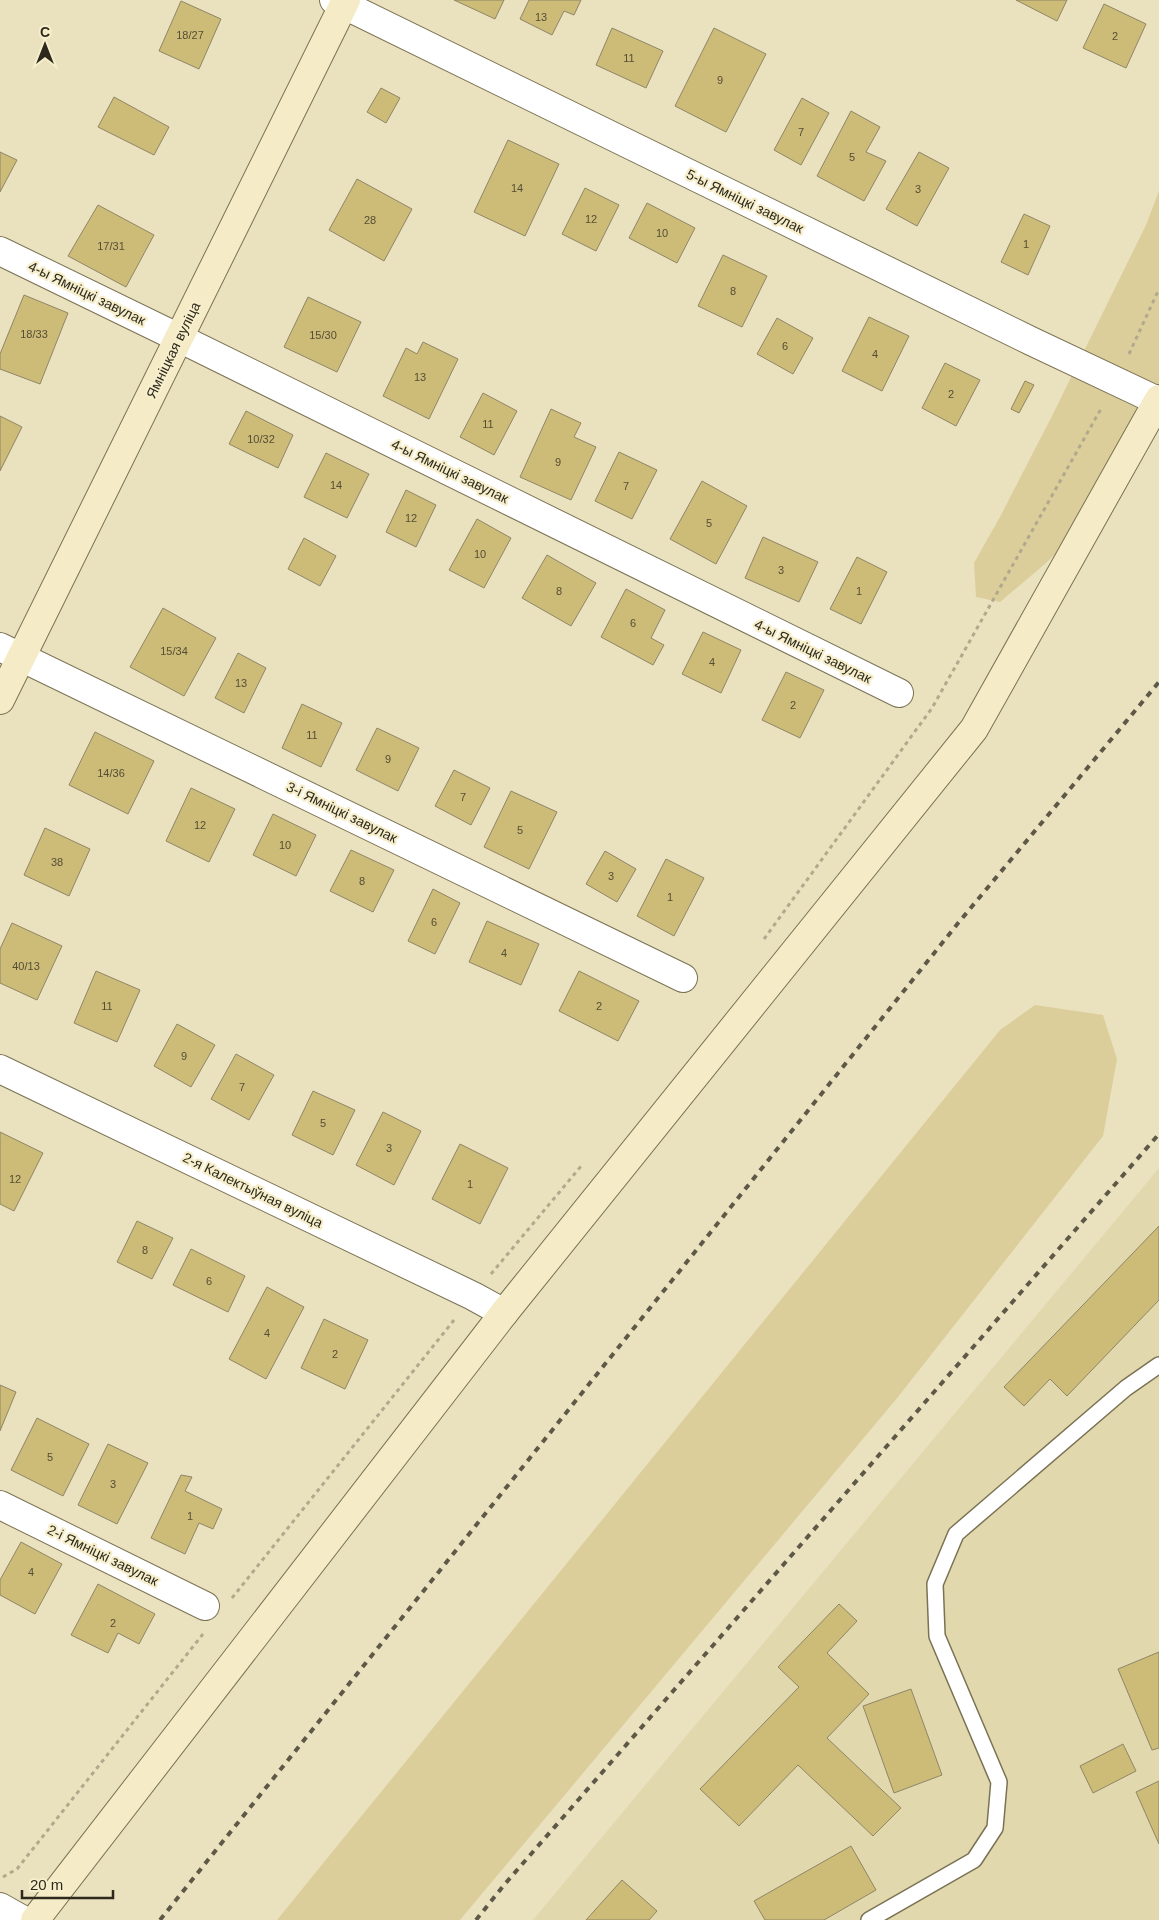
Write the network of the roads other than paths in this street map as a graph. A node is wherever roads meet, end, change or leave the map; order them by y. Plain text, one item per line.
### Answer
1 (341, 2) edge
2 (0, 251) edge
3 (179, 338) junction
4 (1159, 400) edge
5 (11, 652) edge
6 (899, 693) dead end
7 (0, 700) edge
8 (683, 978) dead end
9 (0, 1069) edge
10 (504, 1313) junction
11 (1159, 1365) edge
12 (0, 1505) edge
13 (214, 1613) road end
14 (0, 1908) edge
15 (23, 1920) edge
16 (35, 1920) edge
17 (869, 1920) edge

1 - 3 main road, Ямніцкая вуліца
1 - 4 street, 5-ы Ямніцкі завулак
2 - 3 street, 4-ы Ямніцкі завулак
3 - 5 main road, Ямніцкая вуліца
3 - 6 street, 4-ы Ямніцкі завулак
4 - 10 main road
5 - 7 main road, Ямніцкая вуліца
5 - 8 street, 3-і Ямніцкі завулак
9 - 10 street, 2-я Калектыўная вуліца
10 - 16 main road
11 - 17 lane
12 - 13 street, 2-і Ямніцкі завулак
14 - 15 street

